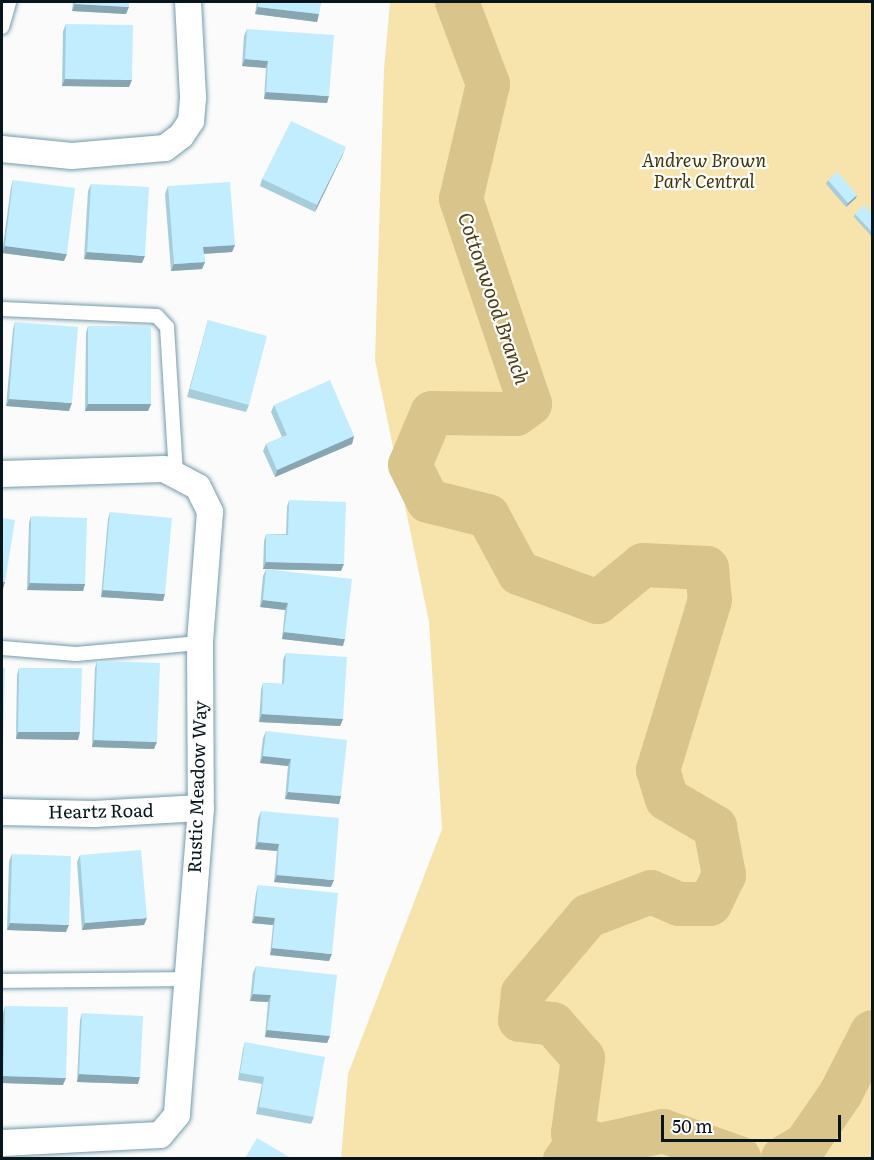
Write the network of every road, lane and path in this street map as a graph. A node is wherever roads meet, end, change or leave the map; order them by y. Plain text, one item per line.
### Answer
1 (9, 2) edge
2 (188, 2) edge
3 (2, 27) edge
4 (2, 149) edge
5 (2, 309) edge
6 (2, 474) edge
7 (176, 475) junction
8 (200, 643) junction
9 (2, 648) edge
10 (201, 807) junction
11 (2, 812) edge
12 (187, 980) junction
13 (2, 981) edge
14 (2, 1143) edge

1 - 3 lane
2 - 4 street
5 - 7 lane
6 - 7 street
7 - 8 street, Rustic Meadow Way
8 - 9 lane
8 - 10 street, Rustic Meadow Way
10 - 11 street, Heartz Road
10 - 12 street, Rustic Meadow Way
12 - 13 lane
12 - 14 street, Rustic Meadow Way

